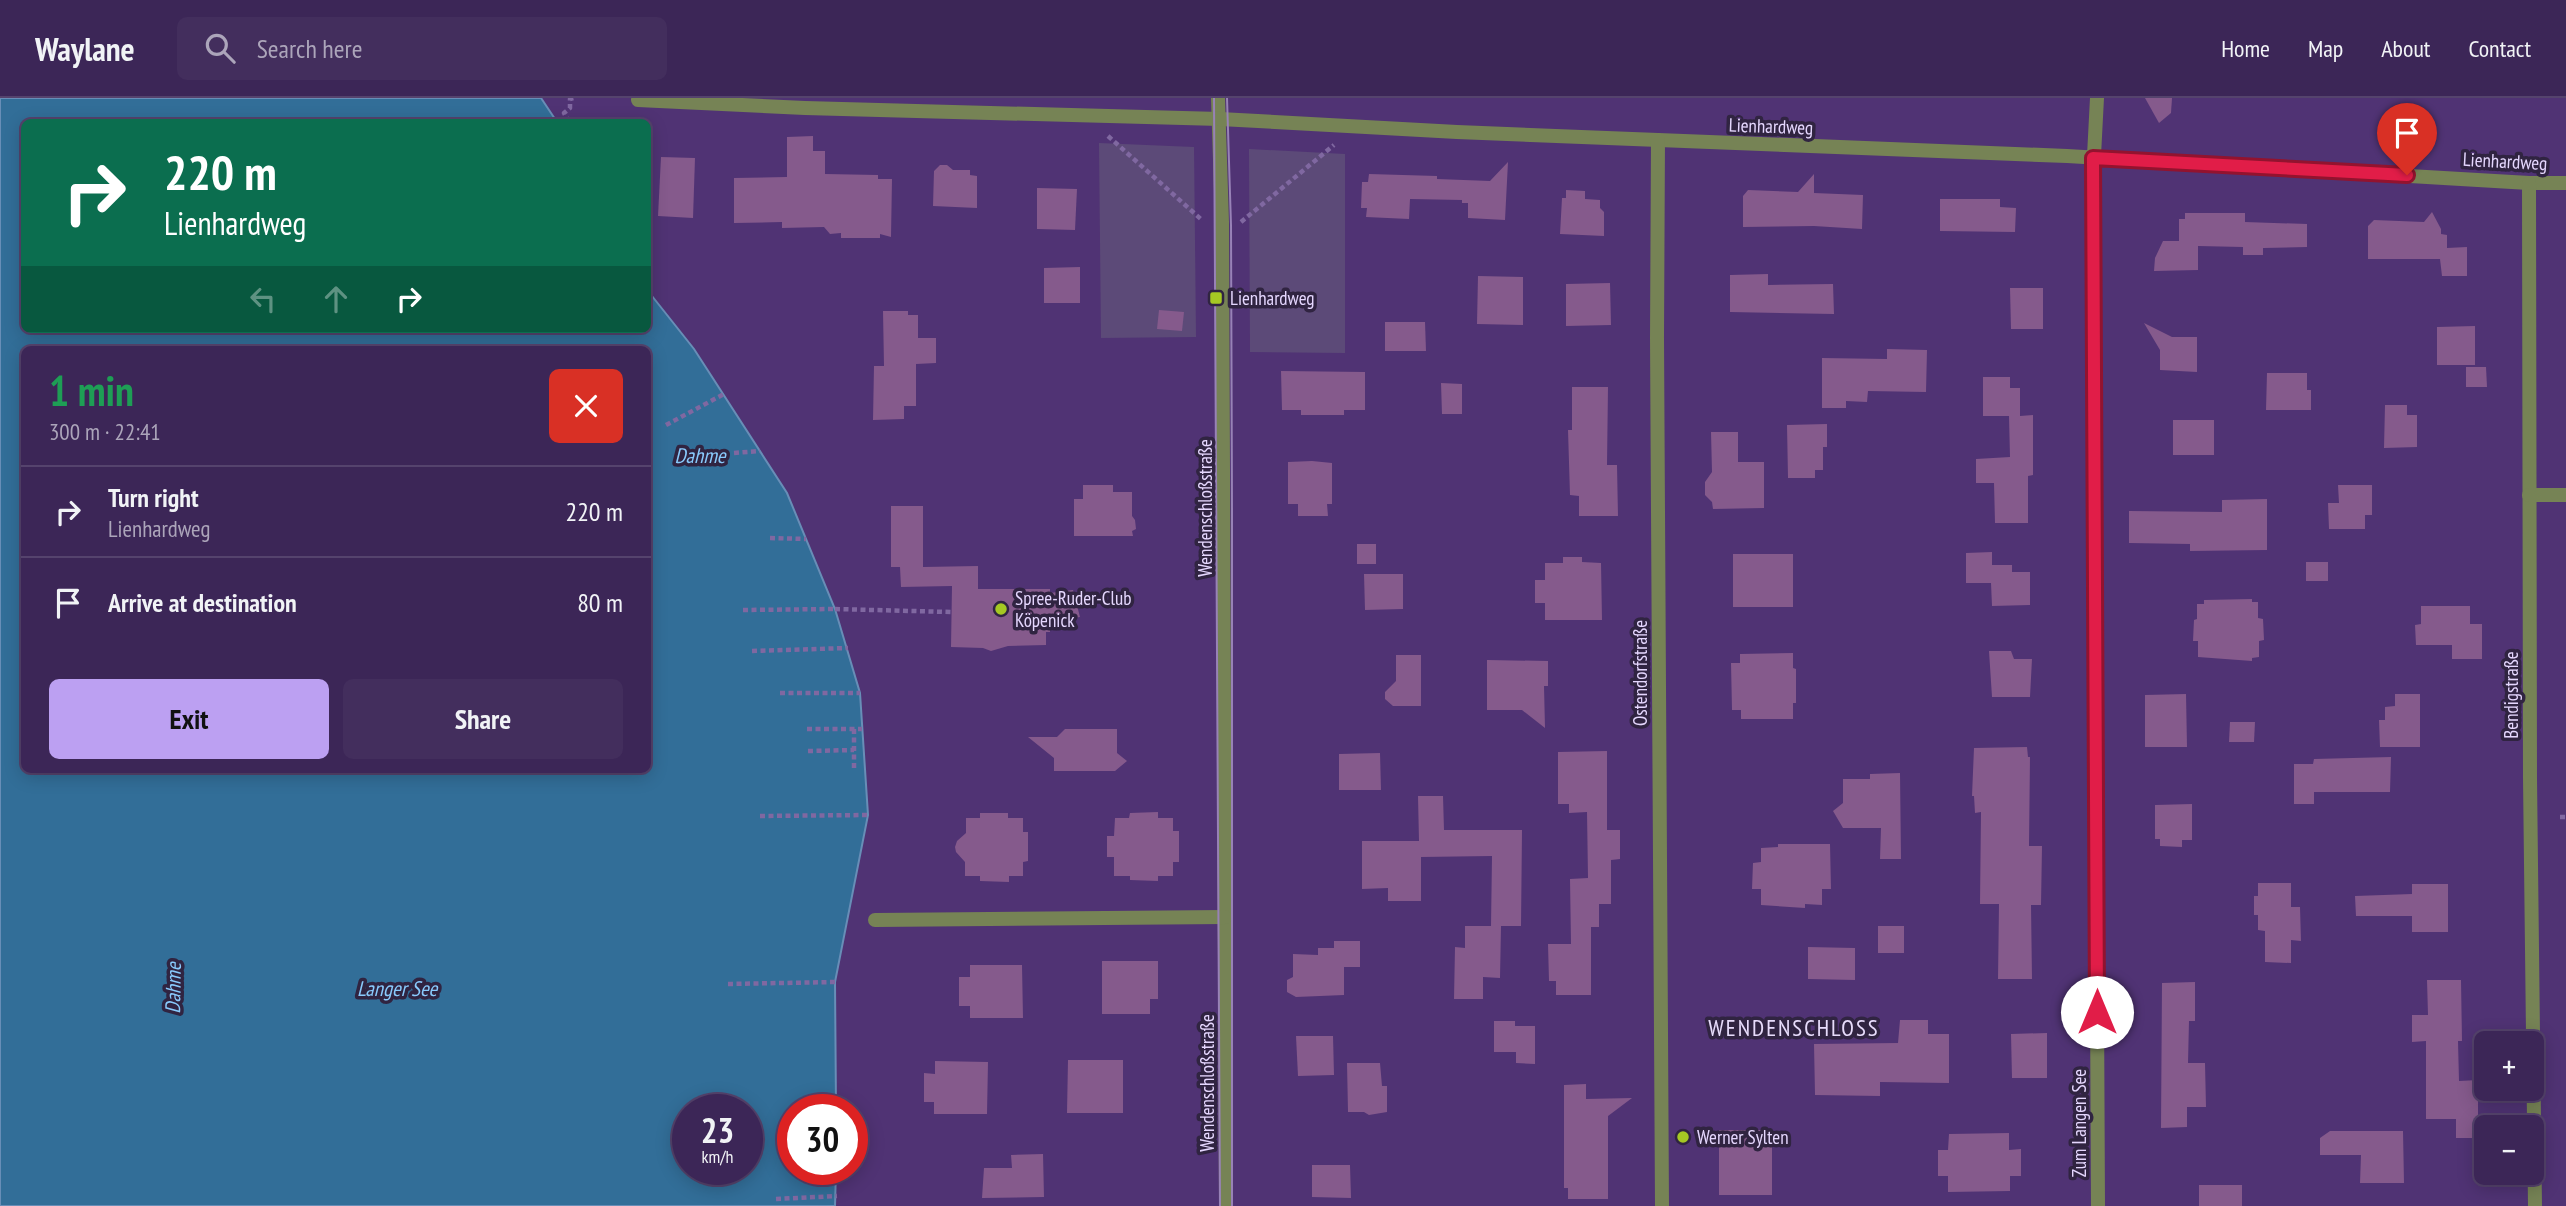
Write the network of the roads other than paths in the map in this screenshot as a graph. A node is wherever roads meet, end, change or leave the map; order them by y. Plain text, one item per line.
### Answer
1 (1218, 98) edge
2 (2096, 98) edge
3 (638, 100) dead end
4 (1220, 119) junction
5 (1658, 140) junction
6 (2093, 158) junction
7 (2529, 183) junction
8 (2566, 183) edge
9 (2529, 495) junction
10 (2566, 495) edge
11 (1225, 917) junction
12 (875, 920) dead end
13 (1227, 1206) edge
14 (1662, 1206) edge
15 (2098, 1206) edge
16 (2535, 1206) edge

1 - 4 street, Wendenschloßstraße
2 - 6 street, Zum Langen See
3 - 4 street, Lienhardweg
4 - 5 street, Lienhardweg
4 - 11 street, Wendenschloßstraße
5 - 6 street, Lienhardweg
5 - 14 street, Ostendorfstraße
6 - 7 street, Lienhardweg
6 - 15 street, Zum Langen See
7 - 8 street, Lienhardweg
7 - 9 street, Bendigstraße
9 - 10 street
9 - 16 street, Bendigstraße
11 - 12 street
11 - 13 street, Wendenschloßstraße

